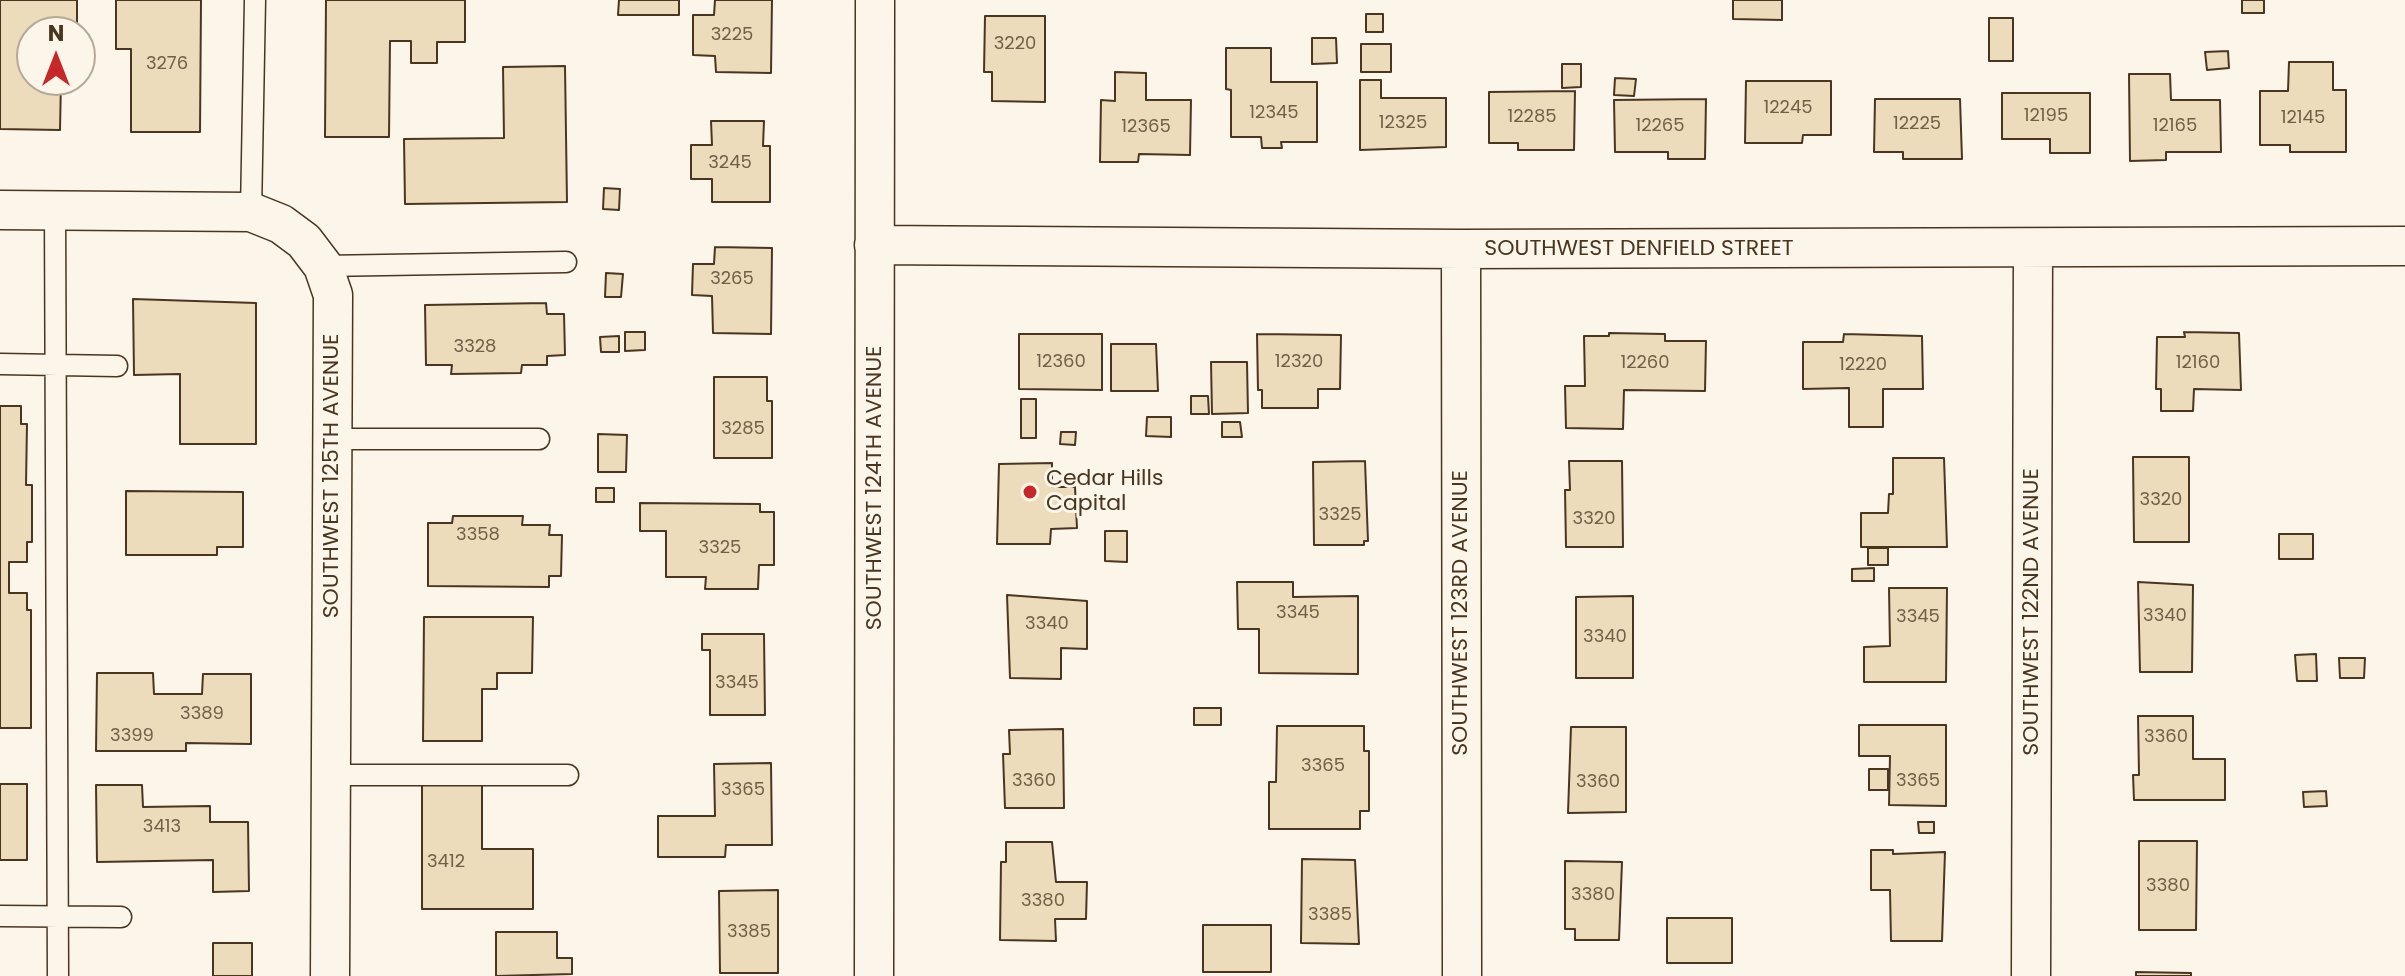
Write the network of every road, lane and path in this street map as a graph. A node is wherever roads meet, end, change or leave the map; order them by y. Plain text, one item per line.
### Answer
1 (255, 0) edge
2 (875, 0) edge
3 (0, 210) edge
4 (55, 211) junction
5 (251, 212) junction
6 (874, 245) junction
7 (2405, 246) edge
8 (2033, 248) junction
9 (1461, 249) junction
10 (566, 262) dead end
11 (323, 266) junction
12 (0, 364) edge
13 (54, 365) junction
14 (117, 366) dead end
15 (332, 439) junction
16 (539, 439) dead end
17 (331, 775) junction
18 (568, 775) dead end
19 (0, 916) edge
20 (57, 917) junction
21 (121, 917) dead end
22 (58, 976) edge
23 (330, 976) edge
24 (874, 976) edge
25 (1462, 976) edge
26 (2031, 976) edge

1 - 5 lane
2 - 6 street, SOUTHWEST 124TH AVENUE
3 - 4 street, SOUTHWEST 125TH AVENUE
4 - 5 street, SOUTHWEST 125TH AVENUE
4 - 13 lane
5 - 11 street, SOUTHWEST 125TH AVENUE
6 - 9 street, SOUTHWEST DENFIELD STREET
6 - 24 street, SOUTHWEST 124TH AVENUE
7 - 8 street, SOUTHWEST DENFIELD STREET
8 - 9 street, SOUTHWEST DENFIELD STREET
8 - 26 street, SOUTHWEST 122ND AVENUE
9 - 25 street, SOUTHWEST 123RD AVENUE
10 - 11 lane
11 - 15 street, SOUTHWEST 125TH AVENUE
12 - 13 lane
13 - 14 lane
13 - 20 lane
15 - 16 lane
15 - 17 street, SOUTHWEST 125TH AVENUE
17 - 18 lane
17 - 23 street, SOUTHWEST 125TH AVENUE
19 - 20 lane
20 - 21 lane
20 - 22 lane

